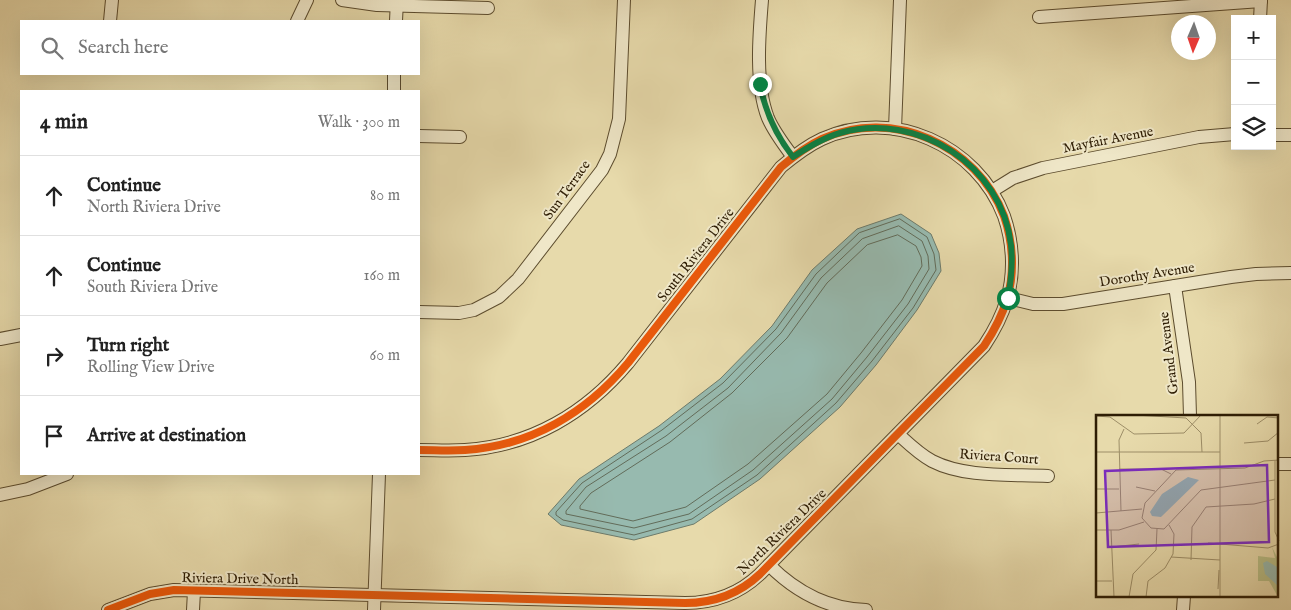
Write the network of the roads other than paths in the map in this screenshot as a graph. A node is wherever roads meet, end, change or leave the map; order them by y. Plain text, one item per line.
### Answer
1 (112, 0) edge
2 (307, 0) edge
3 (342, 0) edge
4 (624, 0) edge
5 (762, 0) edge
6 (900, 0) edge
7 (1261, 0) edge
8 (397, 3) edge
9 (488, 8) dead end
10 (1260, 15) edge
11 (1039, 17) dead end
12 (110, 20) edge
13 (297, 20) edge
14 (396, 20) edge
15 (394, 75) edge
16 (394, 90) edge
17 (895, 129) junction
18 (1231, 134) edge
19 (1276, 135) edge
20 (1291, 135) edge
21 (420, 136) edge
22 (460, 138) dead end
23 (793, 157) junction
24 (992, 191) junction
25 (1291, 273) edge
26 (1175, 286) junction
27 (1008, 298) junction
28 (420, 312) edge
29 (20, 335) edge
30 (0, 339) edge
31 (1190, 415) edge
32 (898, 434) junction
33 (420, 450) edge
34 (1278, 464) edge
35 (1291, 464) edge
36 (64, 475) edge
37 (378, 475) edge
38 (1048, 476) dead end
39 (0, 495) edge
40 (769, 565) junction
41 (194, 591) junction
42 (374, 595) junction
43 (108, 610) edge
44 (193, 610) edge
45 (374, 610) edge
46 (866, 610) edge

1 - 12 street
2 - 13 street
3 - 8 street
4 - 28 street, Sun Terrace
5 - 23 street
6 - 17 street
7 - 10 street
7 - 11 street
8 - 9 street
8 - 14 street
15 - 16 street
17 - 23 street, South Riviera Drive
17 - 24 street, South Riviera Drive
18 - 24 street, Mayfair Avenue
19 - 20 street
21 - 22 street
23 - 33 street, South Riviera Drive
24 - 27 street, North Riviera Drive
25 - 26 street, Dorothy Avenue
26 - 27 street, Dorothy Avenue
26 - 31 street, Grand Avenue
27 - 32 street, North Riviera Drive
29 - 30 street
32 - 38 street, Riviera Court
32 - 40 street, North Riviera Drive
34 - 35 street
36 - 39 street
37 - 42 street
40 - 42 street, North Riviera Drive
40 - 46 street
41 - 42 street, Riviera Drive North
41 - 43 street, Riviera Drive North
41 - 44 street
42 - 45 street

